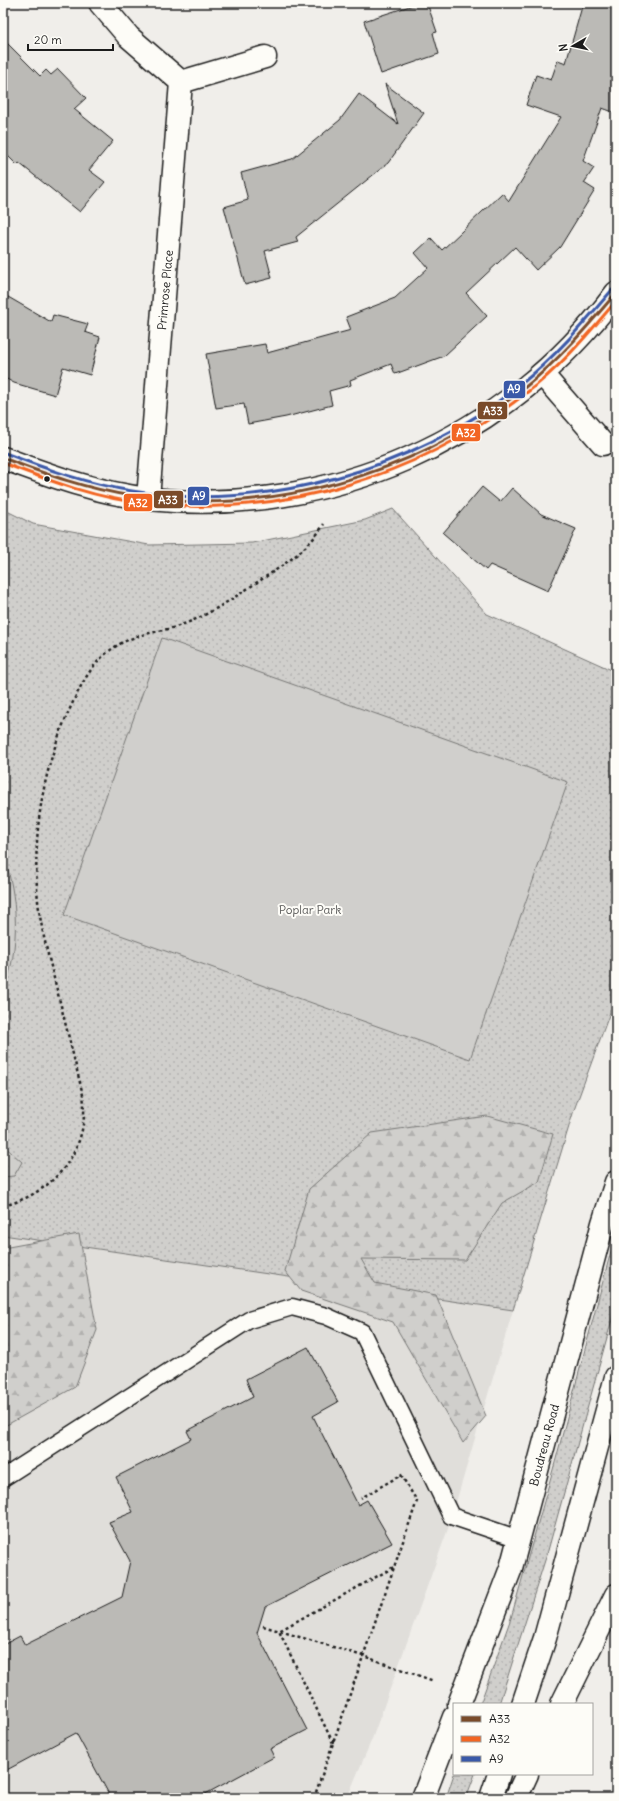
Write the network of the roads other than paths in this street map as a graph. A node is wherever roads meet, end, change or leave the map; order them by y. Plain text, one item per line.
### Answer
1 (100, 3) edge
2 (265, 57) dead end
3 (181, 82) junction
4 (616, 293) edge
5 (542, 374) junction
6 (603, 444) dead end
7 (3, 458) edge
8 (148, 499) junction
9 (616, 1182) edge
10 (616, 1376) edge
11 (3, 1478) edge
12 (519, 1539) junction
13 (616, 1595) edge
14 (459, 1703) edge
15 (523, 1703) edge
16 (562, 1703) edge
17 (453, 1720) edge
18 (499, 1775) edge
19 (527, 1775) edge
20 (423, 1798) edge
21 (491, 1798) edge
22 (516, 1798) edge

1 - 3 street
2 - 3 street
3 - 8 street, Primrose Place
4 - 5 street
5 - 6 street
5 - 8 street
7 - 8 street
9 - 12 street, Boudreau Road
10 - 15 street
11 - 12 lane
12 - 14 street, Boudreau Road
13 - 16 street
17 - 20 street
18 - 21 street
19 - 22 street

